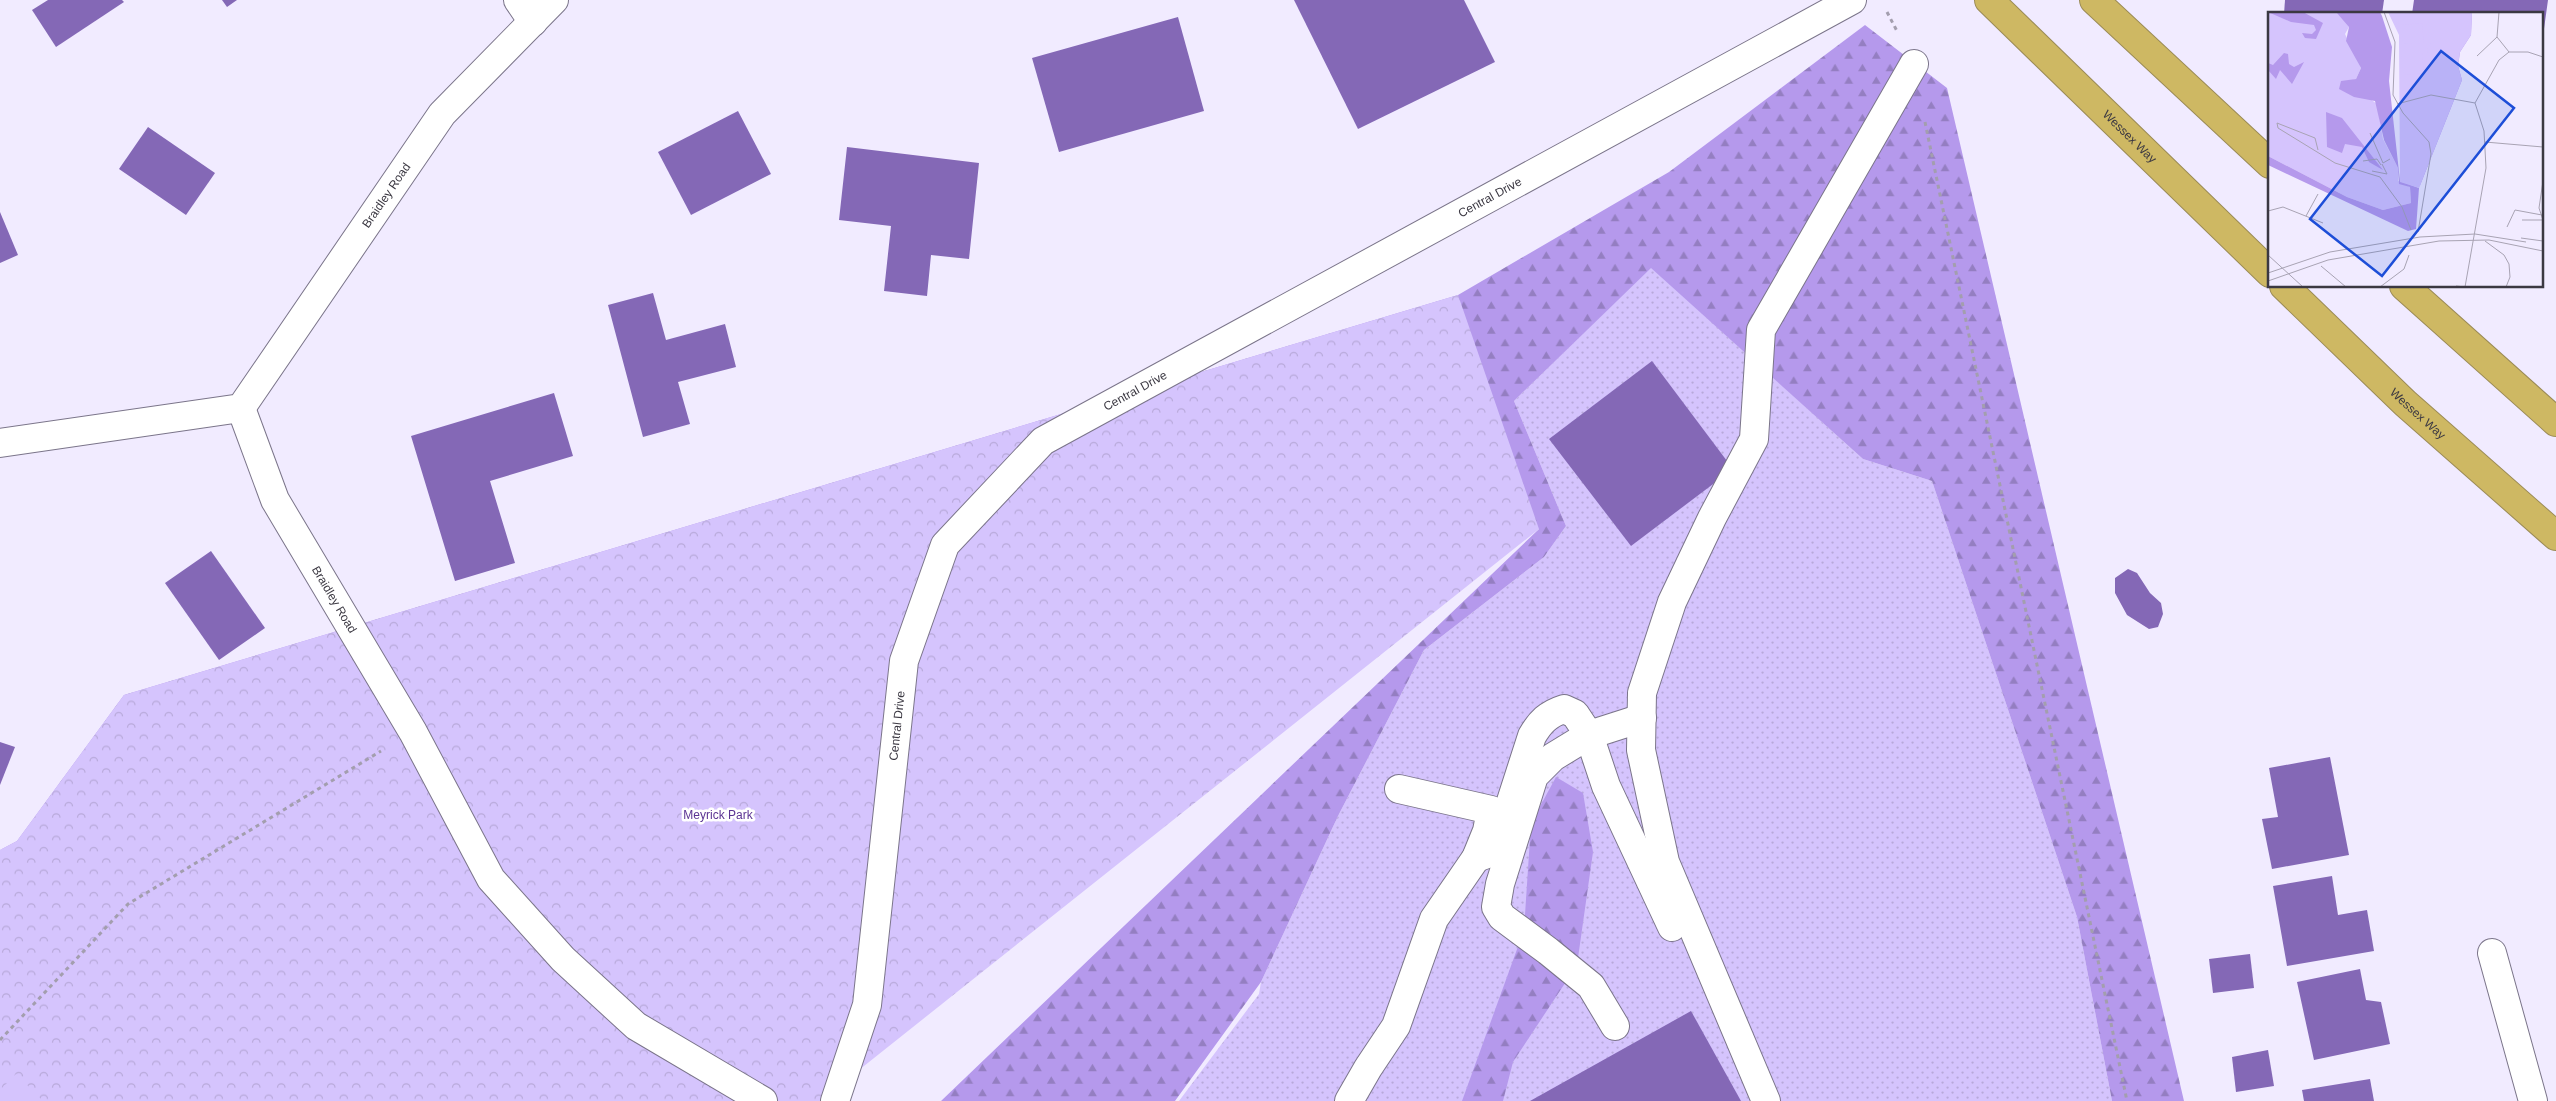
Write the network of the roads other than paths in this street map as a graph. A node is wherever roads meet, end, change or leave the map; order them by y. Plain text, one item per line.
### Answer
1 (554, 0) edge
2 (1852, 0) edge
3 (1989, 0) edge
4 (2094, 0) edge
5 (526, 11) edge
6 (1914, 64) road end
7 (2268, 162) edge
8 (2268, 271) edge
9 (2286, 288) edge
10 (2406, 288) edge
11 (241, 408) junction
12 (2556, 422) edge
13 (0, 443) edge
14 (2556, 536) edge
15 (1642, 718) junction
16 (1589, 735) junction
17 (1399, 788) dead end
18 (1476, 858) junction
19 (1672, 927) dead end
20 (2492, 953) dead end
21 (1615, 1026) dead end
22 (763, 1101) edge
23 (835, 1101) edge
24 (1350, 1101) edge
25 (1766, 1101) edge
26 (2532, 1101) edge

1 - 5 street, Braidley Road
2 - 23 street, Central Drive
3 - 8 highway, Wessex Way
4 - 7 highway
5 - 11 street, Braidley Road
6 - 15 street
9 - 14 highway, Wessex Way
10 - 12 highway
11 - 13 street
11 - 22 street, Braidley Road
15 - 16 street
15 - 25 street
16 - 18 street
16 - 19 street
16 - 21 street
17 - 18 street
18 - 24 street
20 - 26 street

